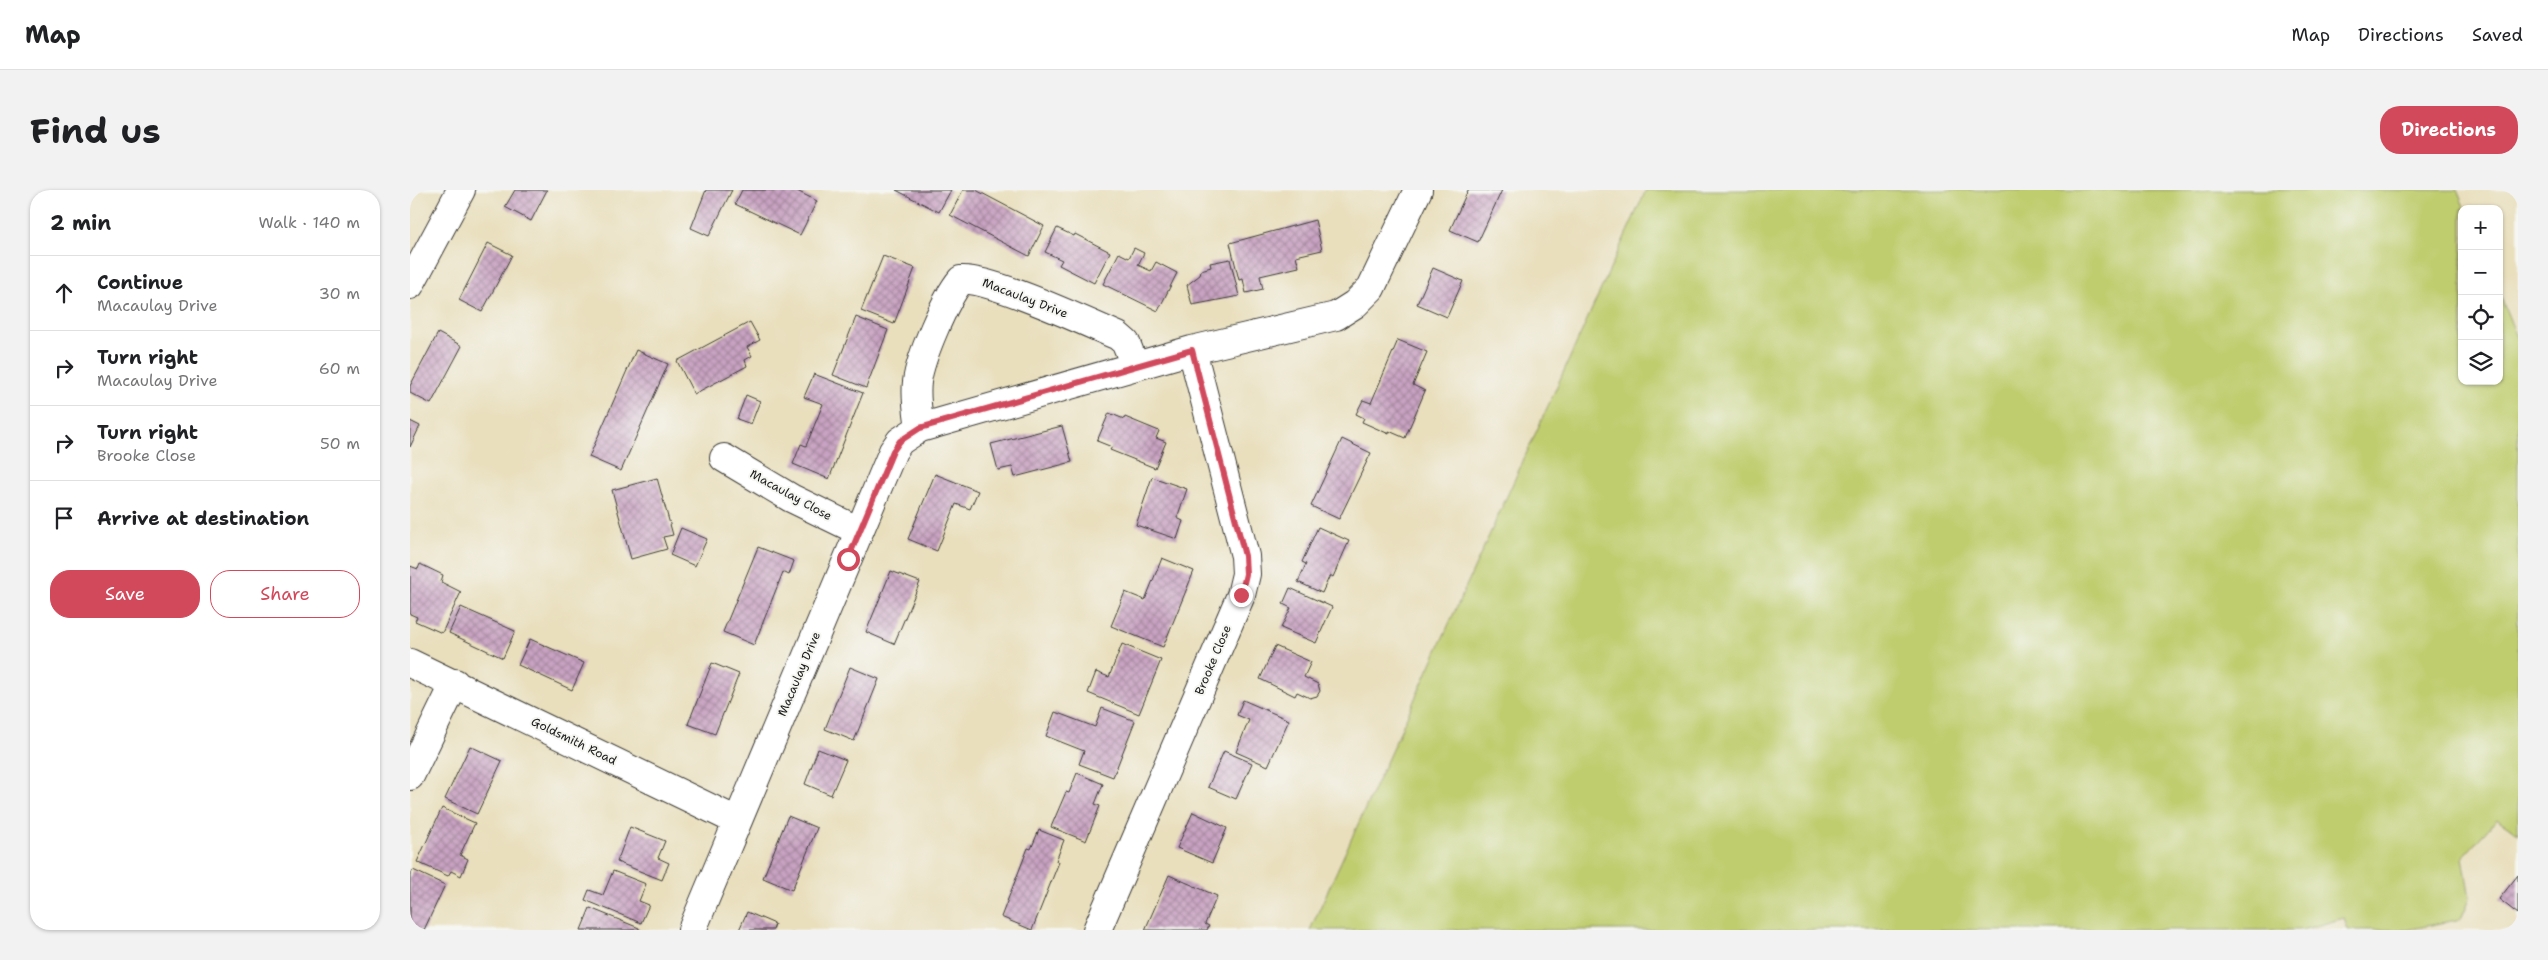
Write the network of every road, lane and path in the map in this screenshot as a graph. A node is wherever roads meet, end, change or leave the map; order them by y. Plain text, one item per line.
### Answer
1 (461, 190) edge
2 (1418, 190) edge
3 (410, 285) edge
4 (1192, 350) junction
5 (1136, 366) junction
6 (920, 428) junction
7 (724, 458) dead end
8 (859, 531) junction
9 (410, 663) edge
10 (455, 684) junction
11 (410, 776) edge
12 (737, 821) junction
13 (692, 930) edge
14 (1097, 930) edge

1 - 3 street
2 - 4 street, Macaulay Drive
4 - 5 street, Macaulay Drive
4 - 14 street, Brooke Close
5 - 6 street, Macaulay Drive
5 - 6 street, Macaulay Drive
6 - 8 street, Macaulay Drive
7 - 8 street, Macaulay Close
8 - 12 street, Macaulay Drive
9 - 10 street, Goldsmith Road
10 - 11 street
10 - 12 street, Goldsmith Road
12 - 13 street, Macaulay Drive

